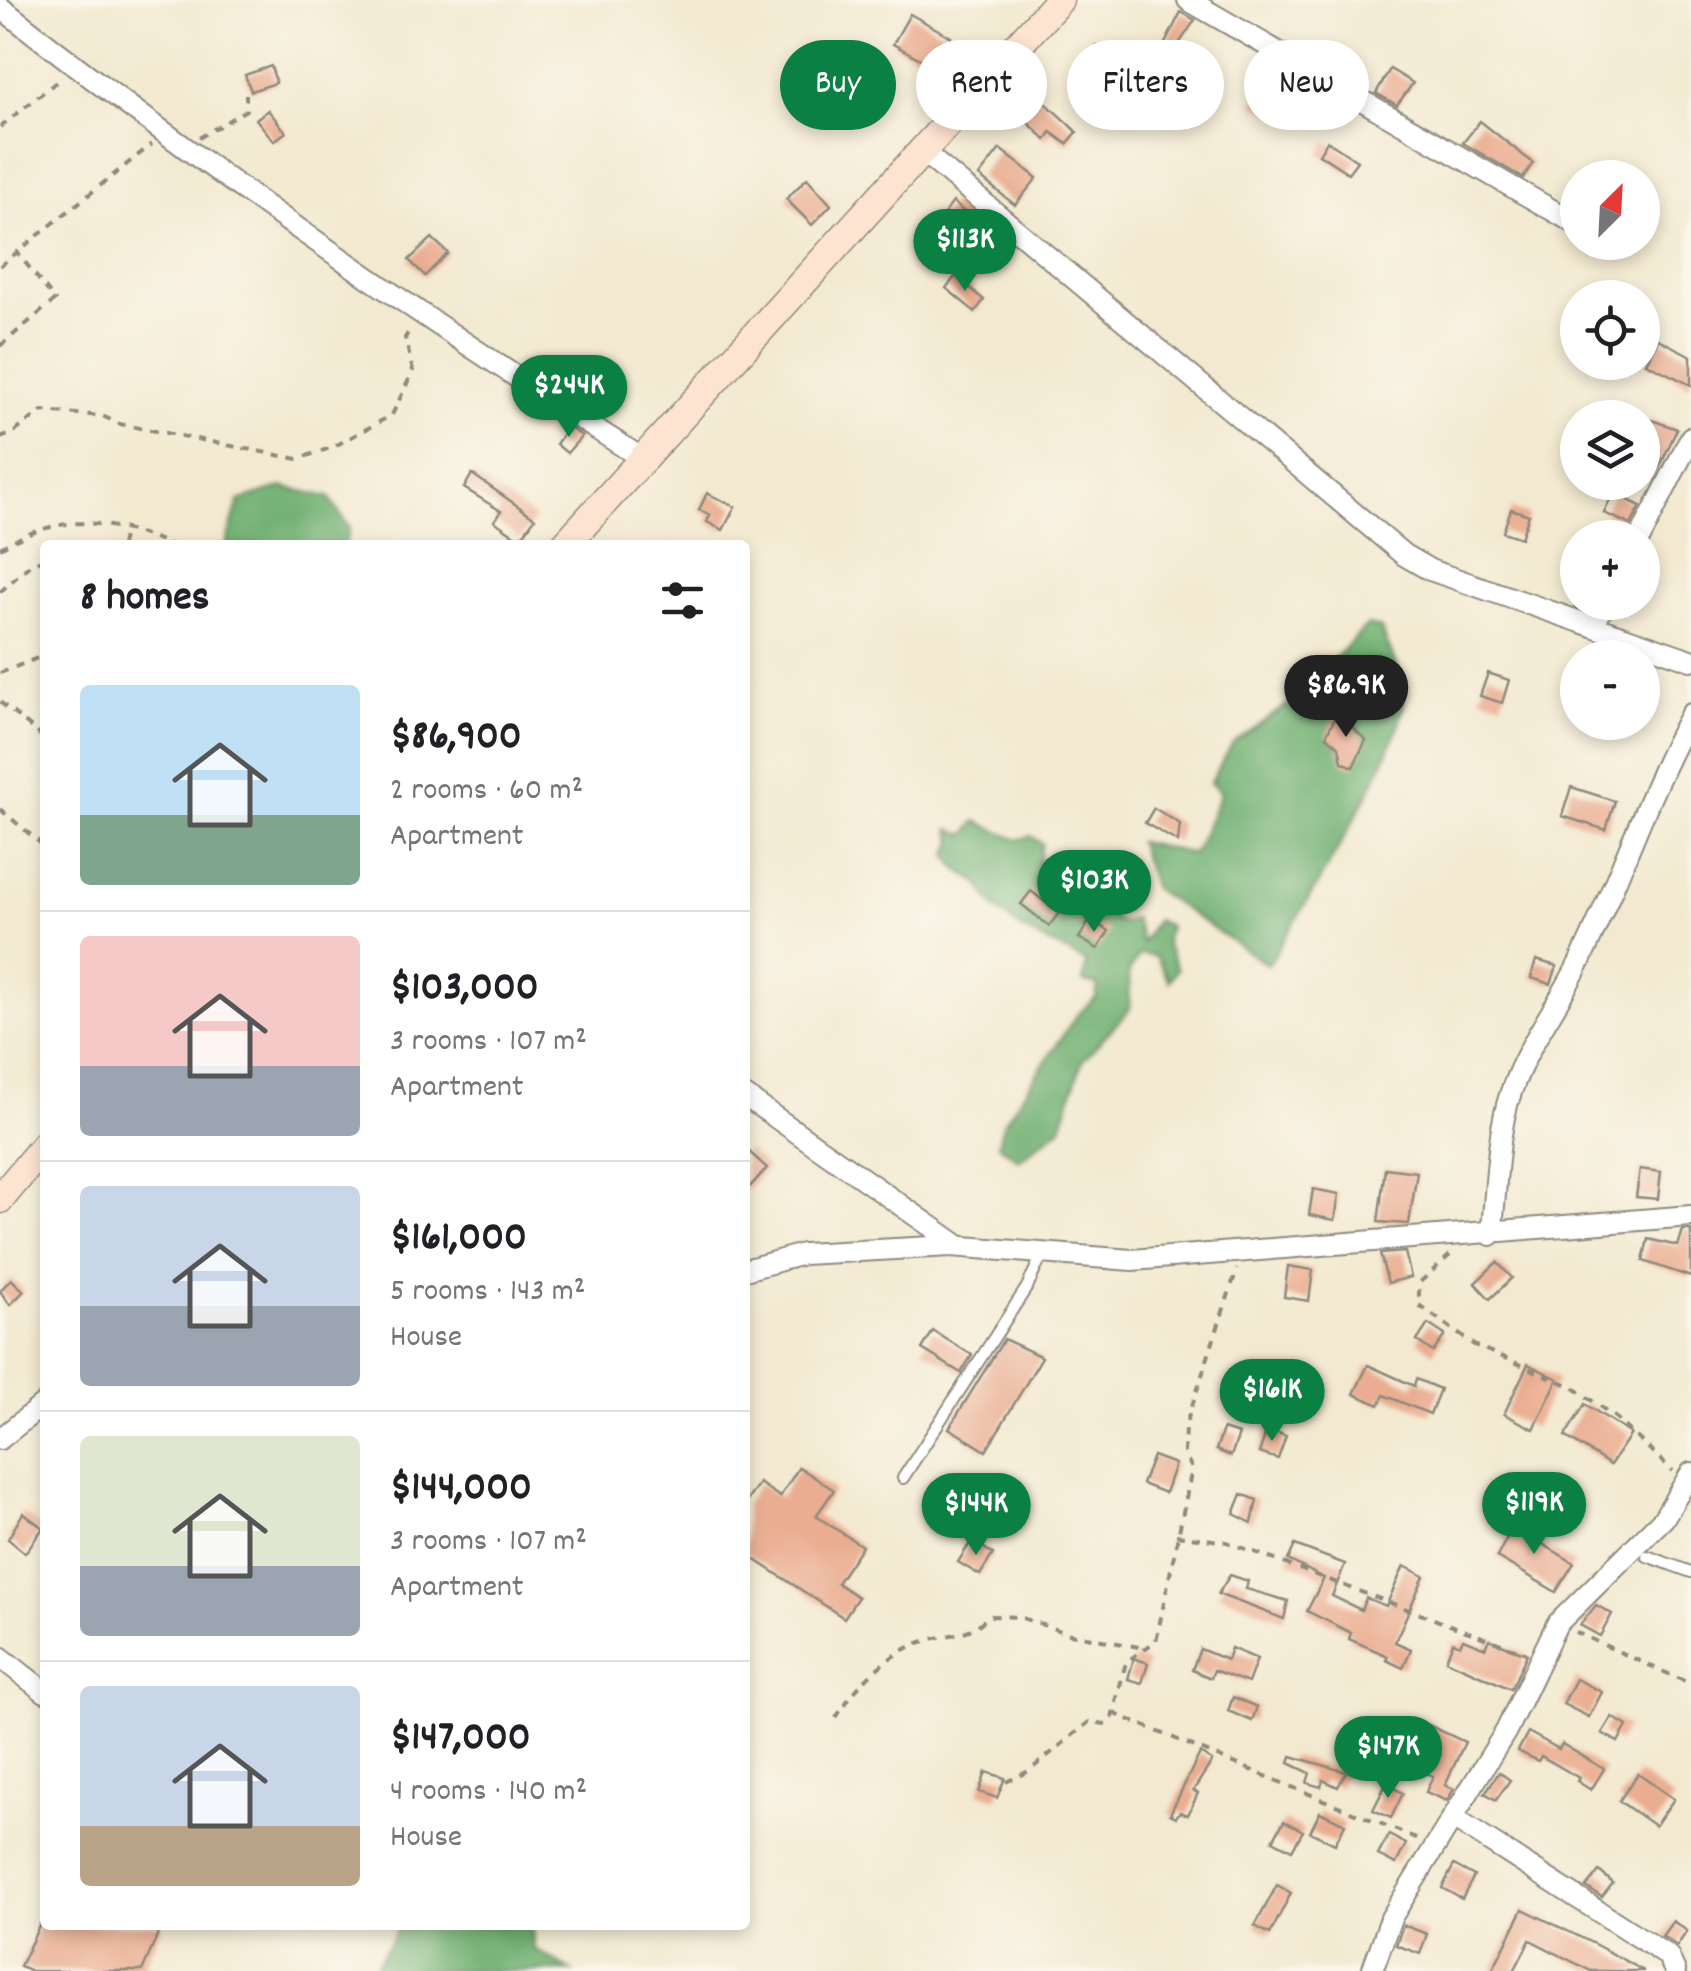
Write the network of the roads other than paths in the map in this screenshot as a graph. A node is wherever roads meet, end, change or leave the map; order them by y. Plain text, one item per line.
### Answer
1 (1188, 0) edge
2 (1048, 3) edge
3 (0, 7) edge
4 (922, 151) junction
5 (1560, 215) edge
6 (1691, 438) edge
7 (644, 459) junction
8 (1649, 520) edge
9 (570, 540) edge
10 (1595, 620) edge
11 (1593, 624) junction
12 (1691, 660) edge
13 (1691, 714) edge
14 (750, 1099) edge
15 (40, 1152) edge
16 (0, 1199) edge
17 (1691, 1216) edge
18 (1491, 1235) junction
19 (960, 1246) junction
20 (1043, 1252) junction
21 (750, 1269) edge
22 (40, 1407) edge
23 (0, 1439) edge
24 (1688, 1477) edge
25 (903, 1478) dead end
26 (1647, 1556) dead end
27 (1691, 1572) edge
28 (0, 1657) edge
29 (40, 1688) edge
30 (1453, 1818) junction
31 (1372, 1971) edge
32 (1675, 1971) edge

1 - 5 street
2 - 4 street
3 - 7 street
4 - 7 street
4 - 11 street
6 - 8 street
7 - 9 street
10 - 11 street
11 - 12 street
13 - 18 street
14 - 19 street
15 - 16 street
17 - 18 street
18 - 20 street
19 - 20 street
19 - 21 street
20 - 25 lane
22 - 23 street
24 - 30 street
26 - 27 lane
28 - 29 street
30 - 31 street
30 - 32 street

